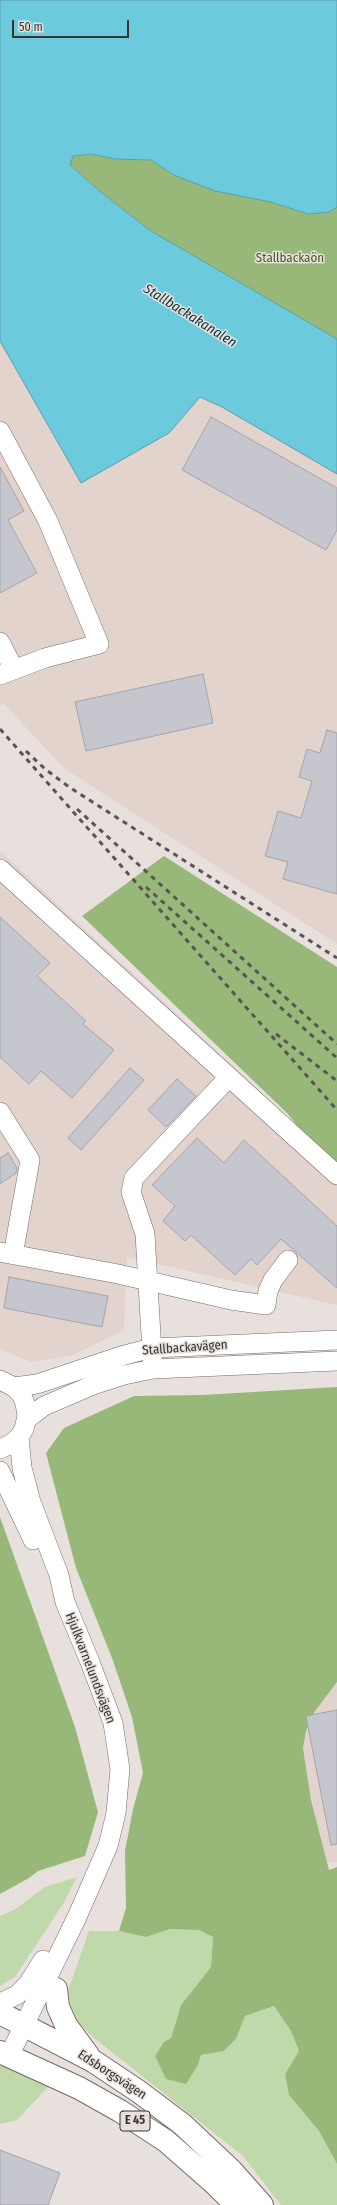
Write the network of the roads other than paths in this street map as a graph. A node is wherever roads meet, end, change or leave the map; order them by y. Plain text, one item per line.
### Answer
1 (0, 431) edge
2 (0, 642) edge
3 (7, 672) edge
4 (0, 869) edge
5 (229, 1077) junction
6 (0, 1112) edge
7 (337, 1175) edge
8 (6, 1254) edge
9 (288, 1260) dead end
10 (148, 1280) junction
11 (337, 1340) edge
12 (152, 1348) junction
13 (337, 1361) edge
14 (153, 1369) junction
15 (7, 1383) edge
16 (27, 1419) junction
17 (19, 1438) junction
18 (0, 1449) edge
19 (0, 1471) edge
20 (65, 1602) junction
21 (77, 1917) junction
22 (56, 1989) junction
23 (0, 2004) edge
24 (0, 2013) edge
25 (30, 2027) junction
26 (9, 2056) edge
27 (93, 2060) junction
28 (236, 2205) edge
29 (262, 2205) edge

1 - 3 street
2 - 3 street
4 - 5 street
5 - 7 street
5 - 10 street
6 - 8 street
8 - 10 street
9 - 10 street
10 - 12 street
11 - 12 street, Stallbackavägen
12 - 14 street
12 - 15 street, Stallbackavägen
13 - 14 street, Stallbackavägen
14 - 16 street, Stallbackavägen
15 - 16 street
16 - 17 street
17 - 18 street
17 - 20 street, Hjulkvarnelundsvägen
19 - 20 street, Hjulkvarnelundsvägen
20 - 21 street, Hjulkvarnelundsvägen
21 - 22 street
21 - 23 street
21 - 25 street, Hjulkvarnelundsvägen
22 - 25 street
22 - 27 highway, E 45
24 - 25 highway, Edsborgsvägen / E 45
25 - 26 street
25 - 27 highway, Edsborgsvägen / E 45
26 - 28 highway, Edsborgsvägen / E 45
27 - 29 highway, Edsborgsvägen / E 45

